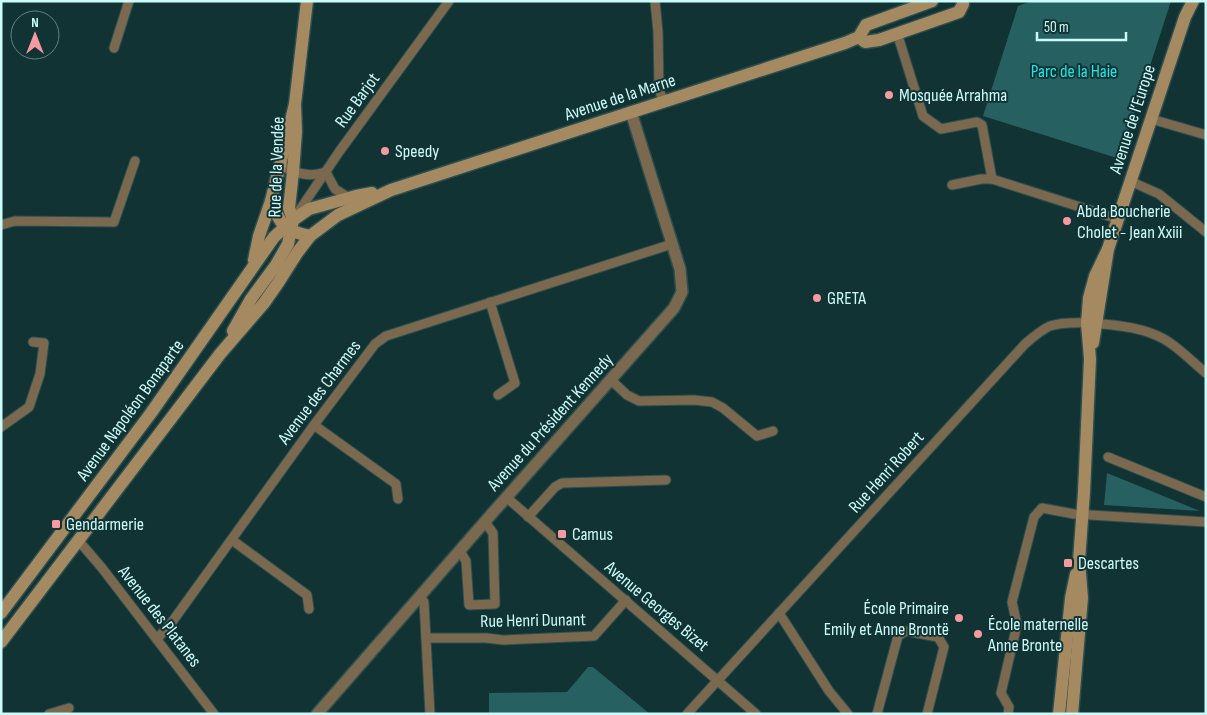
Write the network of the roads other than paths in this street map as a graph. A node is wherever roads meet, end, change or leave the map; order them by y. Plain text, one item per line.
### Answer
1 (129, 1) edge
2 (307, 1) edge
3 (449, 1) edge
4 (655, 1) edge
5 (932, 1) edge
6 (1186, 1) edge
7 (1193, 1) edge
8 (965, 2) edge
9 (1185, 17) junction
10 (897, 32) junction
11 (859, 37) junction
12 (114, 48) dead end
13 (663, 101) junction
14 (295, 104) junction
15 (631, 112) junction
16 (1151, 119) junction
17 (1206, 136) edge
18 (135, 161) dead end
19 (280, 165) junction
20 (293, 172) junction
21 (326, 172) junction
22 (992, 178) junction
23 (1130, 181) junction
24 (952, 186) dead end
25 (392, 190) junction
26 (350, 198) junction
27 (271, 201) junction
28 (1118, 219) junction
29 (1, 225) edge
30 (289, 226) junction
31 (1206, 232) edge
32 (310, 236) junction
33 (672, 244) junction
34 (254, 265) junction
35 (490, 302) junction
36 (1091, 324) junction
37 (33, 342) dead end
38 (220, 354) junction
39 (1206, 373) edge
40 (611, 380) junction
41 (498, 395) dead end
42 (314, 425) junction
43 (1, 427) edge
44 (773, 431) dead end
45 (1108, 457) dead end
46 (666, 480) dead end
47 (506, 497) junction
48 (1206, 497) edge
49 (398, 499) dead end
50 (1082, 514) junction
51 (528, 517) junction
52 (485, 522) junction
53 (1206, 522) edge
54 (78, 540) junction
55 (232, 540) junction
56 (460, 551) junction
57 (1079, 562) junction
58 (420, 598) junction
59 (626, 600) junction
60 (309, 608) dead end
61 (1, 613) edge
62 (779, 613) junction
63 (426, 638) junction
64 (157, 639) junction
65 (1, 642) edge
66 (718, 679) junction
67 (69, 708) dead end
68 (49, 714) edge
69 (214, 714) edge
70 (317, 714) edge
71 (430, 714) edge
72 (687, 714) edge
73 (756, 714) edge
74 (848, 714) edge
75 (877, 714) edge
76 (927, 714) edge
77 (1008, 714) edge
78 (1059, 714) edge
79 (1072, 714) edge

1 - 12 street
2 - 14 main road, Rue de la Vendée
3 - 21 street, Rue Barjot
4 - 13 street
5 - 11 main road, Avenue de la Marne
6 - 9 main road
7 - 9 main road, Avenue de l’Europe
8 - 10 main road, Avenue de la Marne
9 - 16 main road, Avenue de l’Europe
10 - 11 main road, Avenue de la Marne
10 - 22 street
11 - 13 main road, Avenue de la Marne
13 - 15 main road, Avenue de la Marne
14 - 19 main road, Rue de la Vendée
14 - 20 main road, Rue de la Vendée
15 - 25 main road, Avenue de la Marne
15 - 33 street, Avenue du Président Kennedy
16 - 17 street
16 - 23 main road, Avenue de l’Europe
18 - 29 street
19 - 20 street
19 - 27 main road, Rue de la Vendée
20 - 21 street
20 - 30 main road, Rue de la Vendée
21 - 26 street
21 - 30 street, Rue Barjot
22 - 24 street
22 - 28 street
23 - 28 main road, Avenue de l’Europe
23 - 31 street
25 - 26 main road, Avenue de la Marne
25 - 32 main road, Avenue de la Marne
26 - 30 main road, Avenue de la Marne
27 - 30 main road, Rue de la Vendée
27 - 34 main road, Rue de la Vendée
28 - 36 main road, Avenue de l’Europe
30 - 32 main road
30 - 34 main road, Avenue Napoléon Bonaparte
30 - 38 main road, Avenue Napoléon Bonaparte
32 - 38 main road, Avenue Napoléon Bonaparte
33 - 35 street, Avenue des Charmes
33 - 40 street, Avenue du Président Kennedy
34 - 61 main road, Avenue Napoléon Bonaparte
35 - 41 street
35 - 42 street, Avenue des Charmes
36 - 39 street, Rue Henri Robert
36 - 50 main road, Avenue de l’Europe
36 - 62 street, Rue Henri Robert
37 - 43 street
38 - 54 main road, Avenue Napoléon Bonaparte
40 - 44 street
40 - 47 street, Avenue du Président Kennedy
42 - 49 street
42 - 55 street, Avenue des Charmes
45 - 48 street
46 - 51 street
47 - 51 street, Avenue Georges Bizet
47 - 52 street, Avenue du Président Kennedy
50 - 53 street
50 - 57 main road, Avenue de l’Europe
50 - 77 street
51 - 59 street, Avenue Georges Bizet
52 - 56 street, Avenue du Président Kennedy
52 - 56 street
54 - 64 street, Avenue des Platanes
54 - 65 main road, Avenue Napoléon Bonaparte
55 - 60 street
55 - 64 street, Avenue des Charmes
56 - 58 street, Avenue du Président Kennedy
57 - 78 main road, Avenue de l’Europe
57 - 79 main road, Avenue de l’Europe
58 - 63 street
58 - 70 street, Avenue du Président Kennedy
59 - 63 street, Rue Henri Dunant
59 - 66 street, Avenue Georges Bizet
62 - 66 street, Rue Henri Robert
62 - 74 street
63 - 71 street
64 - 69 street, Avenue des Platanes
66 - 72 street, Rue Henri Robert
66 - 73 street, Avenue Georges Bizet
67 - 68 street
75 - 76 street

